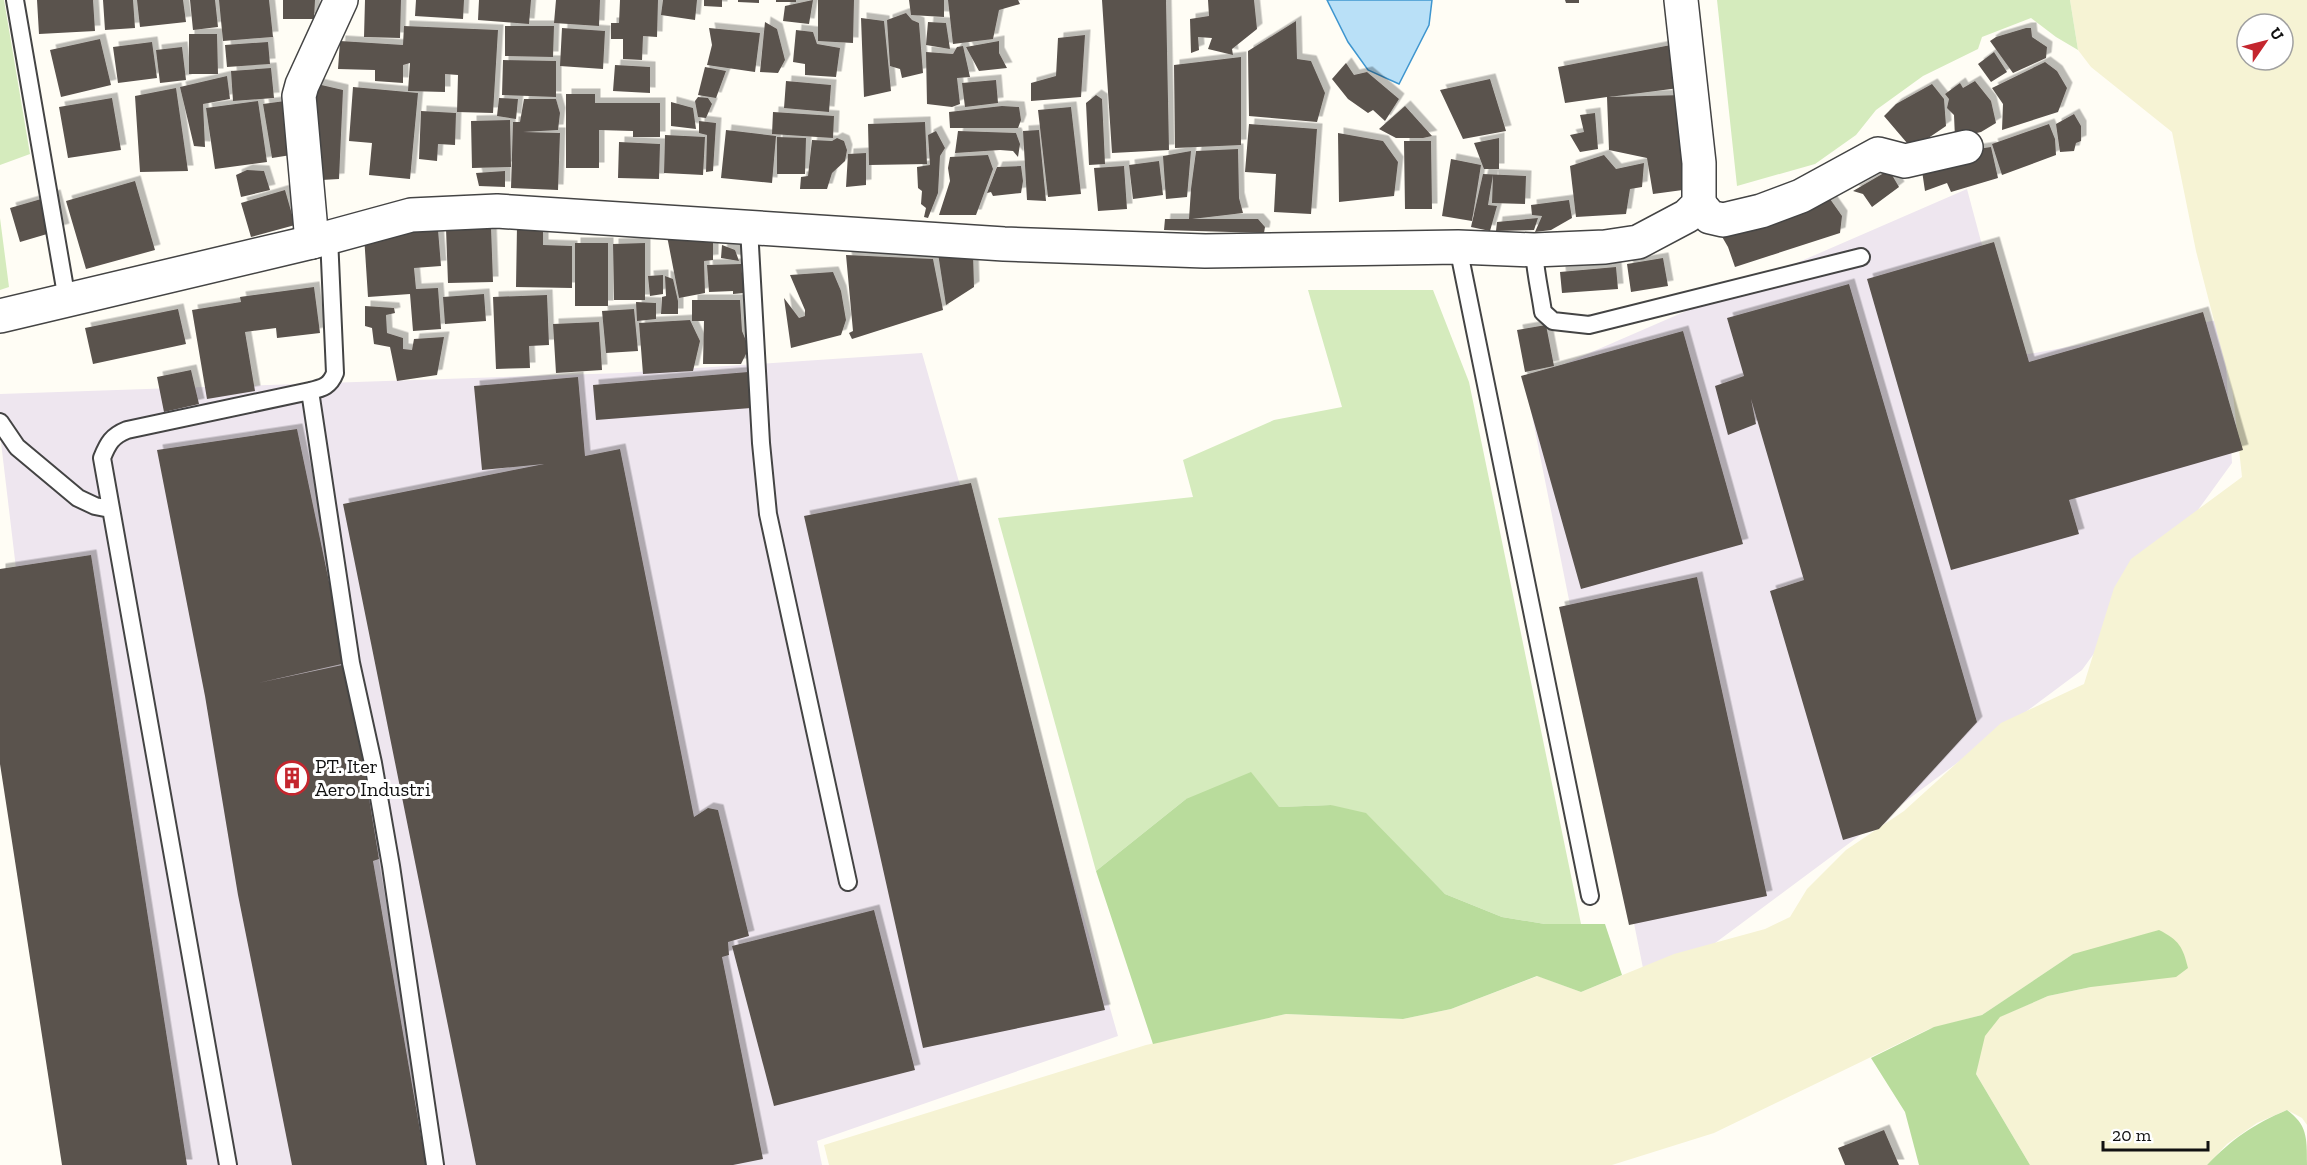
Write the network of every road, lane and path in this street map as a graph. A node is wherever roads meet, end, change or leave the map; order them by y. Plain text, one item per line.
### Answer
1 (15, 0) edge
2 (341, 0) edge
3 (1682, 0) edge
4 (1966, 147) dead end
5 (1699, 204) junction
6 (749, 228) junction
7 (320, 239) junction
8 (1458, 247) junction
9 (1534, 250) junction
10 (1861, 257) dead end
11 (67, 300) junction
12 (0, 316) edge
13 (310, 392) junction
14 (0, 422) edge
15 (110, 509) junction
16 (848, 882) dead end
17 (1590, 896) dead end
18 (228, 1165) edge
19 (435, 1165) edge

1 - 11 lane
2 - 7 street
3 - 5 street
4 - 5 street
5 - 9 street
6 - 7 street
6 - 8 street
6 - 16 lane
7 - 11 street
7 - 13 lane
8 - 9 street
8 - 17 lane
9 - 10 lane
11 - 12 street
13 - 15 lane
13 - 19 lane
14 - 15 lane
15 - 18 lane

